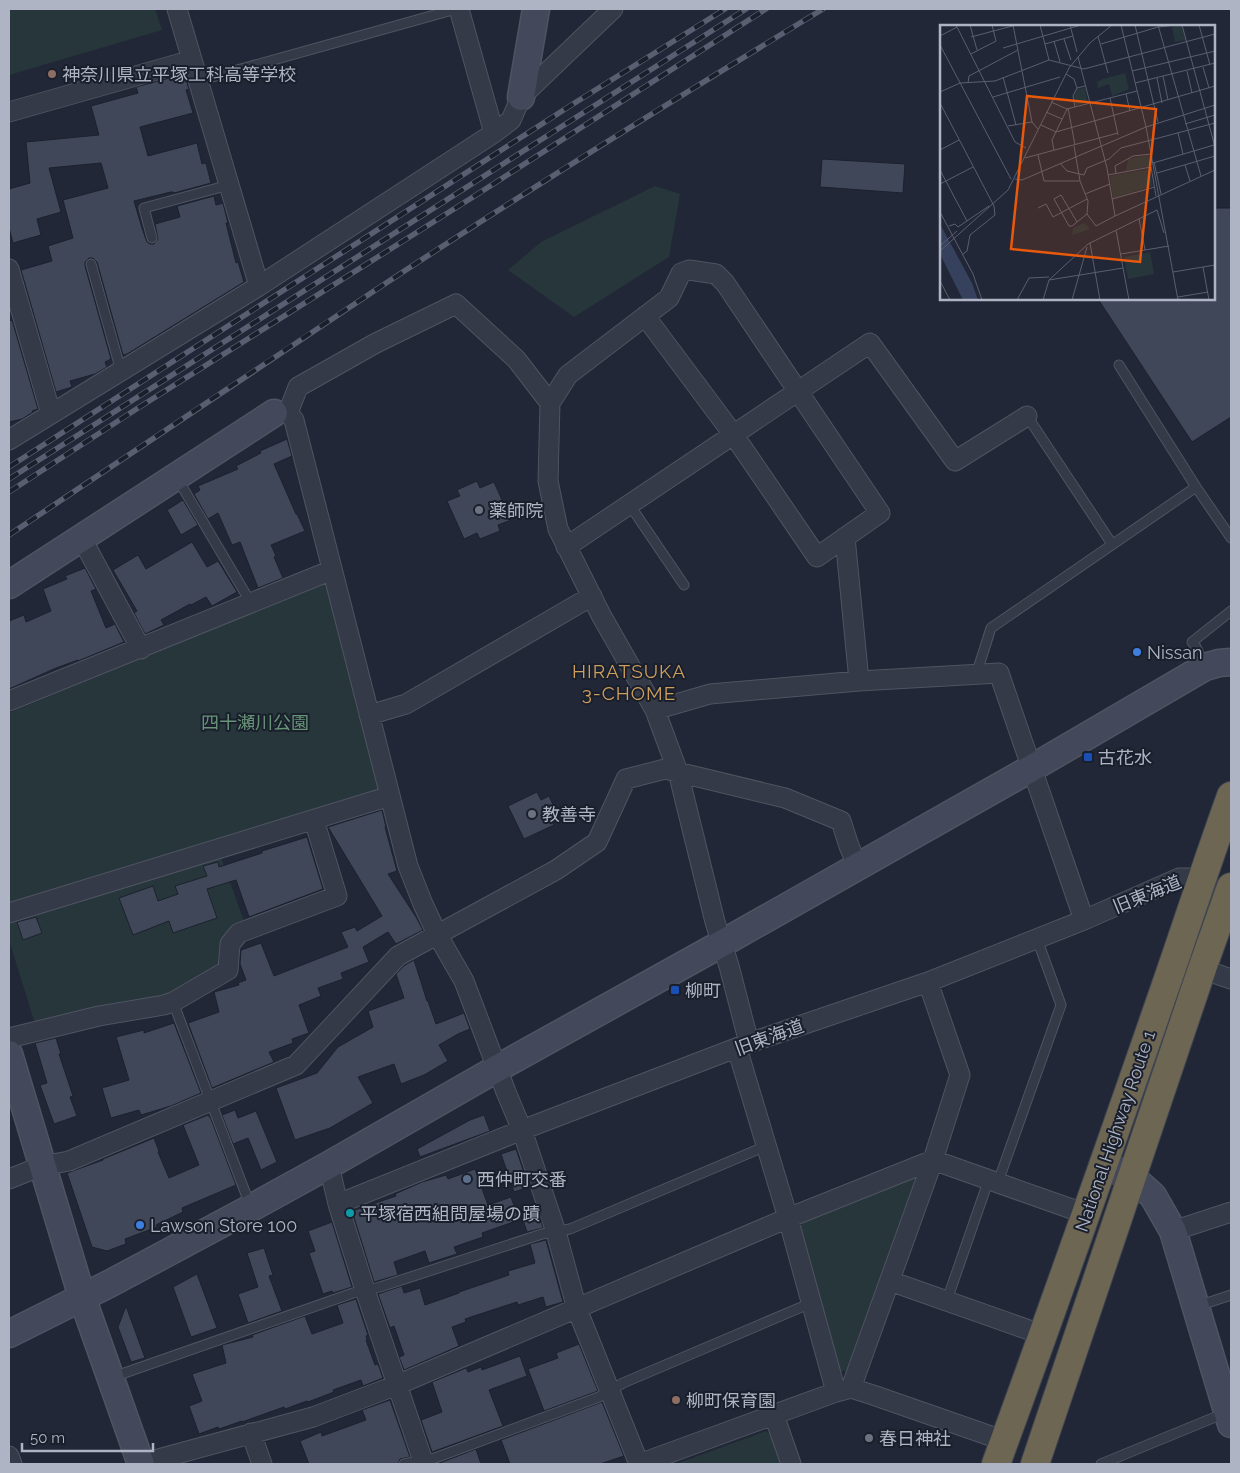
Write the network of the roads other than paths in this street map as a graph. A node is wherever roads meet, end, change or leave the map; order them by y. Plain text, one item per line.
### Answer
1 (177, 9) edge
2 (457, 9) edge
3 (536, 9) edge
4 (613, 9) edge
5 (192, 60) junction
6 (198, 81) junction
7 (521, 98) junction
8 (9, 112) edge
9 (494, 133) junction
10 (229, 185) junction
11 (152, 238) dead end
12 (91, 264) dead end
13 (9, 269) edge
14 (259, 286) junction
15 (644, 316) junction
16 (1119, 364) dead end
17 (121, 371) junction
18 (798, 390) junction
19 (550, 404) junction
20 (281, 413) junction
21 (51, 414) junction
22 (1027, 416) joint
23 (733, 434) junction
24 (9, 440) edge
25 (176, 476) junction
26 (1196, 486) junction
27 (629, 504) junction
28 (845, 537) junction
29 (1231, 538) edge
30 (82, 539) junction
31 (1112, 544) junction
32 (566, 547) junction
33 (332, 570) junction
34 (684, 585) dead end
35 (9, 586) edge
36 (592, 596) junction
37 (251, 603) junction
38 (1231, 612) edge
39 (141, 648) junction
40 (1231, 662) edge
41 (1205, 667) junction
42 (976, 674) junction
43 (859, 681) junction
44 (9, 701) edge
45 (655, 710) junction
46 (369, 715) junction
47 (1032, 768) junction
48 (678, 772) junction
49 (390, 796) junction
50 (1231, 796) edge
51 (314, 820) junction
52 (858, 867) junction
53 (1202, 878) junction
54 (1231, 888) edge
55 (9, 913) edge
56 (1084, 920) junction
57 (438, 934) junction
58 (1037, 939) junction
59 (721, 944) junction
60 (1202, 968) junction
61 (1231, 978) edge
62 (928, 982) junction
63 (173, 1002) junction
64 (9, 1038) edge
65 (743, 1046) junction
66 (9, 1054) edge
67 (498, 1068) junction
68 (210, 1101) junction
69 (522, 1130) junction
70 (766, 1146) junction
71 (933, 1160) junction
72 (329, 1165) junction
73 (1103, 1165) junction
74 (42, 1166) junction
75 (1132, 1177) junction
76 (9, 1179) edge
77 (994, 1180) junction
78 (338, 1204) junction
79 (251, 1208) junction
80 (1231, 1212) edge
81 (1086, 1214) junction
82 (788, 1218) junction
83 (1173, 1231) junction
84 (556, 1232) junction
85 (890, 1281) junction
86 (365, 1290) junction
87 (1231, 1296) edge
88 (82, 1298) junction
89 (947, 1300) junction
90 (811, 1303) junction
91 (1196, 1306) junction
92 (577, 1309) junction
93 (9, 1334) edge
94 (1043, 1334) junction
95 (110, 1378) junction
96 (397, 1385) junction
97 (844, 1390) junction
98 (610, 1391) junction
99 (774, 1415) junction
100 (1229, 1418) edge
101 (251, 1433) junction
102 (1001, 1453) edge
103 (9, 1456) edge
104 (424, 1462) edge
105 (12, 1464) edge
106 (141, 1464) edge
107 (262, 1464) edge
108 (404, 1464) edge
109 (639, 1464) edge
110 (791, 1464) edge
111 (1035, 1464) edge
112 (1101, 1464) edge

1 - 5 street
2 - 6 lane
2 - 9 street
3 - 7 street
4 - 7 street
5 - 6 street
5 - 8 street
6 - 10 street
7 - 9 street
9 - 14 street
10 - 11 lane
10 - 14 street
12 - 17 lane
13 - 21 street
14 - 17 street
15 - 18 street
15 - 19 street
15 - 23 street
16 - 26 lane
17 - 21 street
18 - 22 street
18 - 23 street
18 - 28 street
19 - 20 street
19 - 32 street
20 - 25 street
20 - 33 street
21 - 24 street
22 - 31 lane
23 - 27 street
23 - 28 street
25 - 30 street
25 - 37 lane
26 - 29 lane
26 - 31 lane
27 - 32 street
27 - 34 lane
28 - 43 street
30 - 35 street
30 - 39 street
31 - 42 lane
32 - 36 street
33 - 37 street
33 - 46 street
36 - 45 street
36 - 46 street
37 - 39 street
38 - 41 lane
39 - 44 street
40 - 41 street
41 - 47 street
42 - 43 street
42 - 47 street
43 - 45 street
45 - 48 street
46 - 49 street
47 - 52 street
47 - 56 street
48 - 52 street
48 - 57 street
48 - 59 street
49 - 51 street
49 - 57 street
50 - 53 highway, National Highway Route 1
51 - 55 street
51 - 63 street
52 - 59 street
53 - 56 street, 旧東海道
53 - 73 highway, National Highway Route 1
54 - 60 highway, National Highway Route 1
56 - 58 street, 旧東海道
57 - 67 street
57 - 68 street
58 - 62 street, 旧東海道
58 - 77 lane
59 - 65 street
59 - 67 street
60 - 61 street
60 - 75 highway, National Highway Route 1
62 - 65 street, 旧東海道
62 - 71 street
63 - 64 street
63 - 68 lane
65 - 69 street, 旧東海道
65 - 70 street
66 - 74 street
67 - 69 street
67 - 72 street
68 - 74 street
68 - 79 lane
69 - 78 street, 旧東海道
69 - 84 street
70 - 82 street
70 - 84 lane
71 - 77 street
71 - 82 street
71 - 85 street
72 - 78 street
72 - 79 street
73 - 75 street
73 - 81 highway, National Highway Route 1
74 - 76 street
74 - 88 street
75 - 83 street
75 - 111 highway, National Highway Route 1
77 - 81 street
77 - 89 lane
78 - 86 street
79 - 88 street
80 - 83 street
81 - 94 highway, National Highway Route 1
82 - 90 street
82 - 92 street
83 - 91 street
84 - 86 lane
84 - 92 street
85 - 89 street
85 - 97 street
86 - 95 lane
86 - 96 street
87 - 91 lane
88 - 93 street
88 - 95 street
89 - 94 street
90 - 97 street
90 - 98 lane
91 - 100 street
92 - 96 street
92 - 98 street
94 - 102 highway, National Highway Route 1
95 - 106 street
96 - 101 street
96 - 104 street
97 - 99 street
97 - 102 street
98 - 104 lane
98 - 109 street
99 - 109 street
99 - 110 street
100 - 112 lane
101 - 106 street
101 - 107 street
103 - 105 street
104 - 108 lane

